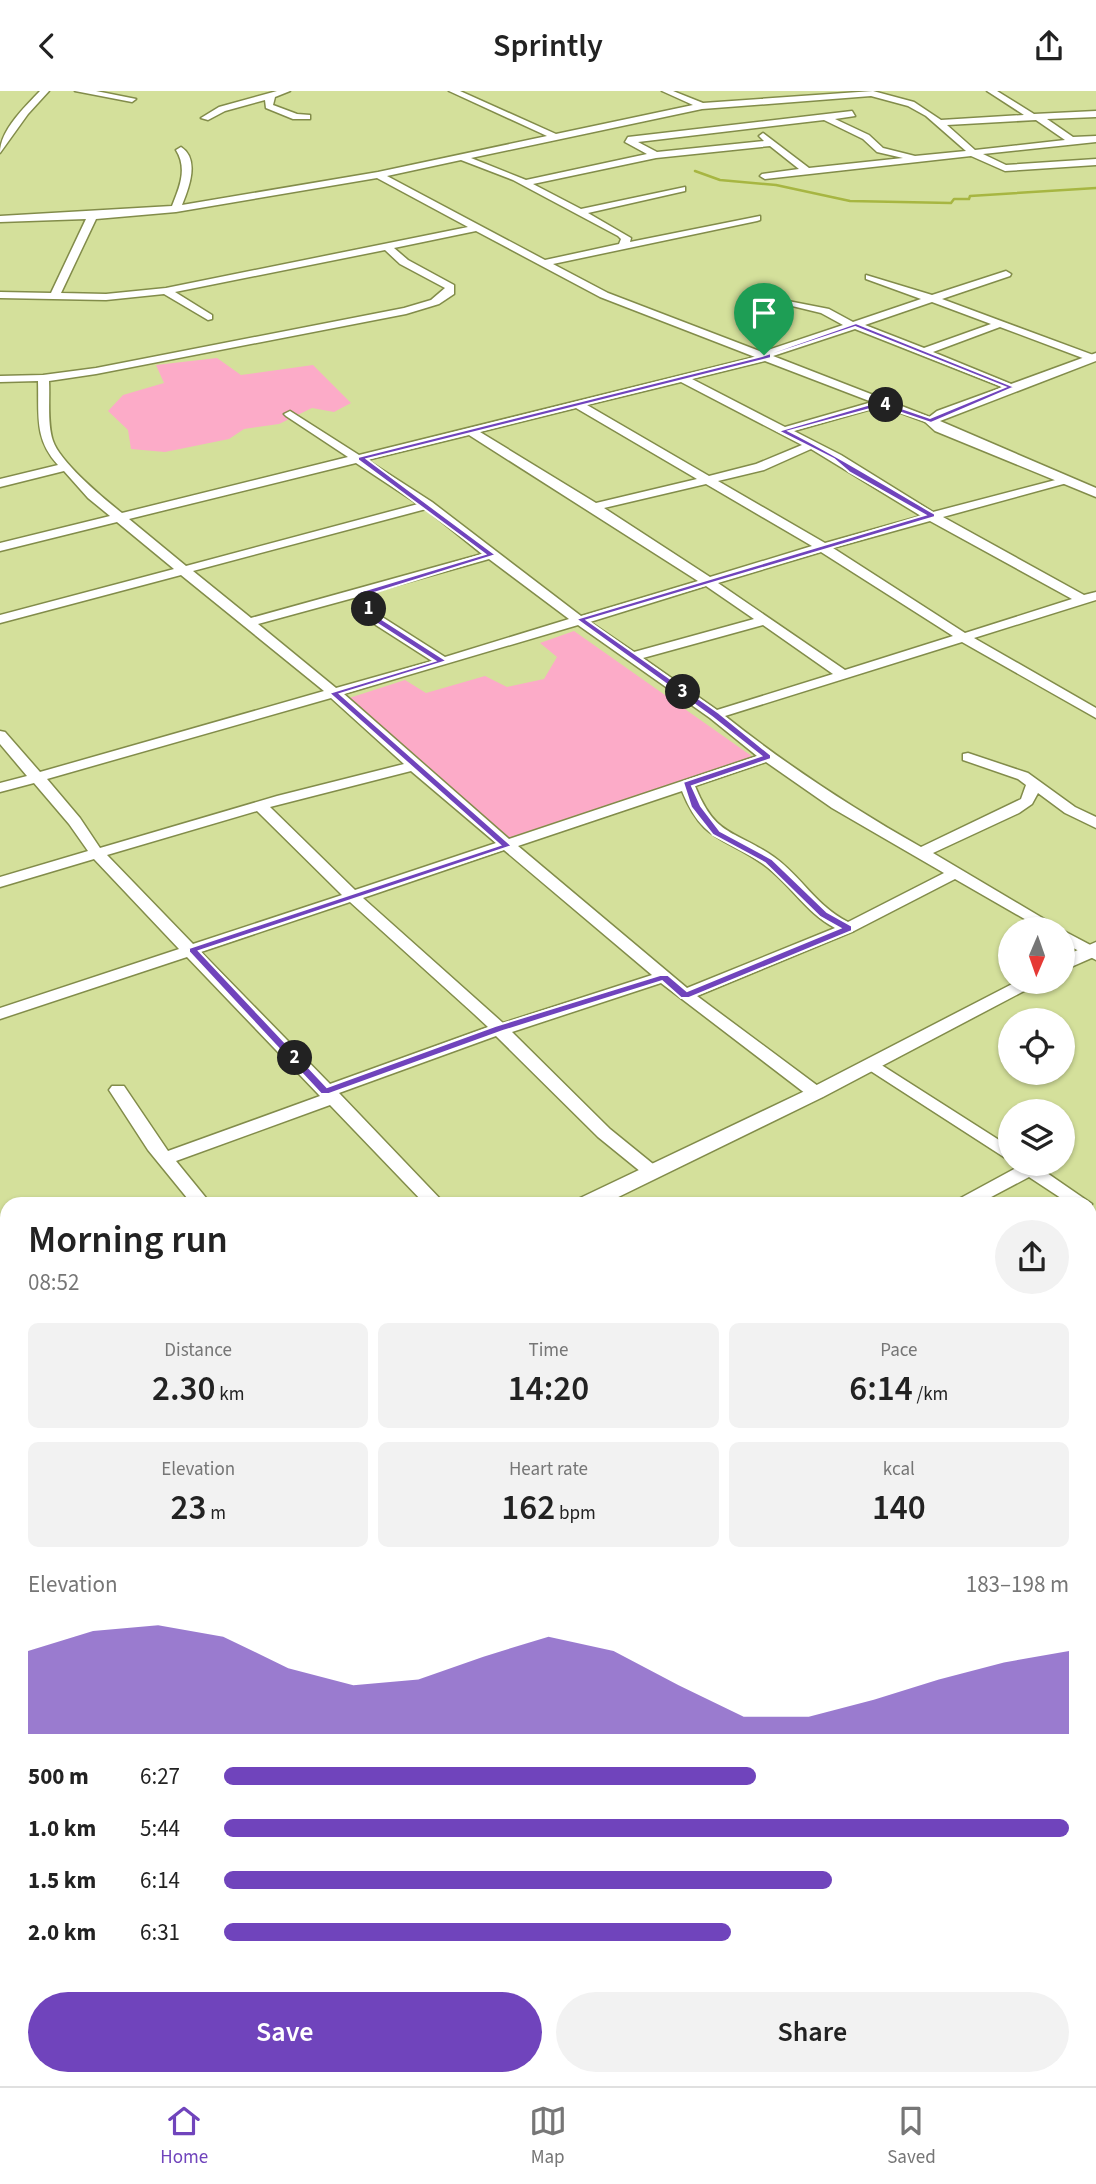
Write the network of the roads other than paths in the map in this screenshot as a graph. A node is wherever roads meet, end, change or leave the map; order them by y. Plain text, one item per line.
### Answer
1 (46, 91) edge
2 (79, 91) edge
3 (286, 91) edge
4 (453, 91) edge
5 (666, 91) edge
6 (882, 91) edge
7 (991, 91) edge
8 (871, 93) junction
9 (274, 94) junction
10 (132, 99) dead end
11 (702, 106) junction
12 (852, 114) dead end
13 (1096, 114) edge
14 (1033, 116) junction
15 (307, 117) dead end
16 (205, 118) dead end
17 (827, 118) junction
18 (939, 123) junction
19 (599, 126) junction
20 (744, 128) junction
21 (553, 136) junction
22 (1096, 139) edge
23 (628, 140) junction
24 (1077, 141) junction
25 (772, 143) junction
26 (0, 150) edge
27 (181, 150) dead end
28 (975, 154) junction
29 (656, 155) junction
30 (461, 157) junction
31 (919, 160) junction
32 (1096, 162) edge
33 (809, 173) junction
34 (378, 175) junction
35 (765, 176) dead end
36 (523, 183) junction
37 (682, 189) dead end
38 (176, 209) junction
39 (578, 212) junction
40 (92, 216) junction
41 (757, 218) dead end
42 (0, 219) edge
43 (477, 228) junction
44 (624, 245) junction
45 (389, 248) junction
46 (543, 263) junction
47 (1006, 274) dead end
48 (870, 277) dead end
49 (166, 291) junction
50 (0, 295) edge
51 (54, 297) junction
52 (930, 298) junction
53 (792, 303) dead end
54 (208, 317) dead end
55 (1000, 324) junction
56 (854, 325) junction
57 (924, 352) junction
58 (766, 356) junction
59 (1094, 358) edge
60 (43, 378) junction
61 (682, 378) junction
62 (0, 379) edge
63 (1012, 387) junction
64 (881, 403) junction
65 (579, 405) junction
66 (290, 414) dead end
67 (931, 421) junction
68 (471, 431) junction
69 (782, 431) junction
70 (811, 446) junction
71 (361, 459) junction
72 (65, 467) junction
73 (708, 480) junction
74 (1063, 480) junction
75 (0, 483) edge
76 (1096, 493) edge
77 (428, 505) junction
78 (595, 507) junction
79 (932, 516) junction
80 (120, 518) junction
81 (0, 547) edge
82 (823, 547) junction
83 (491, 555) junction
84 (181, 569) junction
85 (709, 581) junction
86 (362, 593) junction
87 (1089, 598) edge
88 (325, 603) junction
89 (373, 617) junction
90 (0, 619) edge
91 (581, 619) junction
92 (767, 620) junction
93 (249, 623) junction
94 (964, 638) junction
95 (634, 657) junction
96 (442, 661) junction
97 (845, 676) junction
98 (334, 693) junction
99 (1096, 714) edge
100 (715, 715) junction
101 (0, 736) edge
102 (768, 757) junction
103 (968, 757) dead end
104 (414, 766) junction
105 (34, 777) junction
106 (1034, 784) junction
107 (687, 785) junction
108 (0, 788) edge
109 (260, 806) junction
110 (1096, 823) edge
111 (507, 846) junction
112 (921, 853) junction
113 (97, 854) junction
114 (955, 873) junction
115 (0, 882) edge
116 (352, 896) junction
117 (1032, 917) edge
118 (848, 928) junction
119 (1075, 942) edge
120 (192, 950) junction
121 (1094, 951) edge
122 (1075, 959) edge
123 (664, 977) junction
124 (1008, 994) edge
125 (685, 995) junction
126 (0, 1014) edge
127 (500, 1029) junction
128 (872, 1064) junction
129 (118, 1090) dead end
130 (816, 1093) junction
131 (328, 1095) junction
132 (998, 1147) edge
133 (164, 1159) junction
134 (652, 1173) junction
135 (1010, 1176) edge
136 (1041, 1176) edge
137 (196, 1197) edge
138 (429, 1197) edge
139 (601, 1197) edge
140 (975, 1197) edge
141 (1072, 1197) edge

1 - 26 street
2 - 10 street
3 - 9 street
4 - 21 street
5 - 11 street
6 - 8 street
7 - 14 street
8 - 11 street
8 - 18 street
9 - 15 street
9 - 16 street
11 - 19 street
12 - 17 street
13 - 14 street
14 - 18 street
14 - 24 street
17 - 20 street
17 - 31 street
18 - 28 street
19 - 21 street
19 - 23 street
20 - 23 street
20 - 25 street
21 - 30 street
22 - 24 street
23 - 29 street
24 - 28 street
25 - 29 street
25 - 33 street
27 - 38 street
28 - 31 street
28 - 32 street
29 - 36 street
30 - 34 street
30 - 36 street
31 - 33 street
33 - 35 street
34 - 38 street
34 - 43 street
36 - 39 street
37 - 39 street
38 - 40 street
39 - 44 street
40 - 42 street
40 - 51 street
41 - 44 street
43 - 45 street
43 - 46 street
44 - 46 street
45 - 49 street
45 - 60 street
46 - 58 street
47 - 52 street
48 - 52 street
49 - 51 street
49 - 54 street
50 - 51 street
52 - 55 street
52 - 56 street
53 - 56 street
55 - 57 street
55 - 59 street
56 - 57 street
56 - 58 street
57 - 63 street
58 - 61 street
58 - 64 street
59 - 63 street
60 - 62 street
60 - 72 street
61 - 65 street
61 - 69 street
63 - 67 street
64 - 67 street
64 - 69 street
65 - 68 street
65 - 73 street
66 - 71 street
67 - 74 street
68 - 71 street
68 - 78 street
69 - 70 street
70 - 73 street
70 - 79 street
71 - 77 street
71 - 80 street
72 - 75 street
72 - 80 street
73 - 78 street
73 - 82 street
74 - 76 street
74 - 79 street
77 - 83 street
77 - 84 street
78 - 85 street
79 - 82 street
79 - 87 street
80 - 81 street
80 - 84 street
82 - 85 street
82 - 94 street
83 - 86 street
83 - 91 street
84 - 90 street
84 - 93 street
85 - 91 street
85 - 92 street
86 - 88 street
86 - 89 street
87 - 94 street
88 - 89 street
88 - 93 street
89 - 96 street
91 - 95 street
91 - 96 street
92 - 95 street
92 - 97 street
93 - 98 street
94 - 97 street
94 - 99 street
95 - 100 street
96 - 98 street
97 - 100 street
98 - 104 street
98 - 105 street
100 - 102 street
101 - 105 street
102 - 107 street
102 - 112 street
103 - 106 street
104 - 109 street
104 - 111 street
105 - 108 street
105 - 113 street
106 - 110 street
106 - 112 street
107 - 111 street
107 - 118 street
109 - 113 street
109 - 116 street
111 - 116 street
111 - 123 street
112 - 114 street
113 - 115 street
113 - 120 street
114 - 117 street
114 - 118 street
116 - 120 street
116 - 127 street
118 - 125 street
119 - 121 street
120 - 126 street
120 - 131 street
121 - 122 street
123 - 125 street
123 - 127 street
124 - 128 street
125 - 130 street
127 - 131 street
127 - 134 street
128 - 130 street
128 - 132 street
129 - 133 street
130 - 134 street
131 - 133 street
131 - 138 street
133 - 137 street
134 - 139 street
135 - 140 street
136 - 141 street

